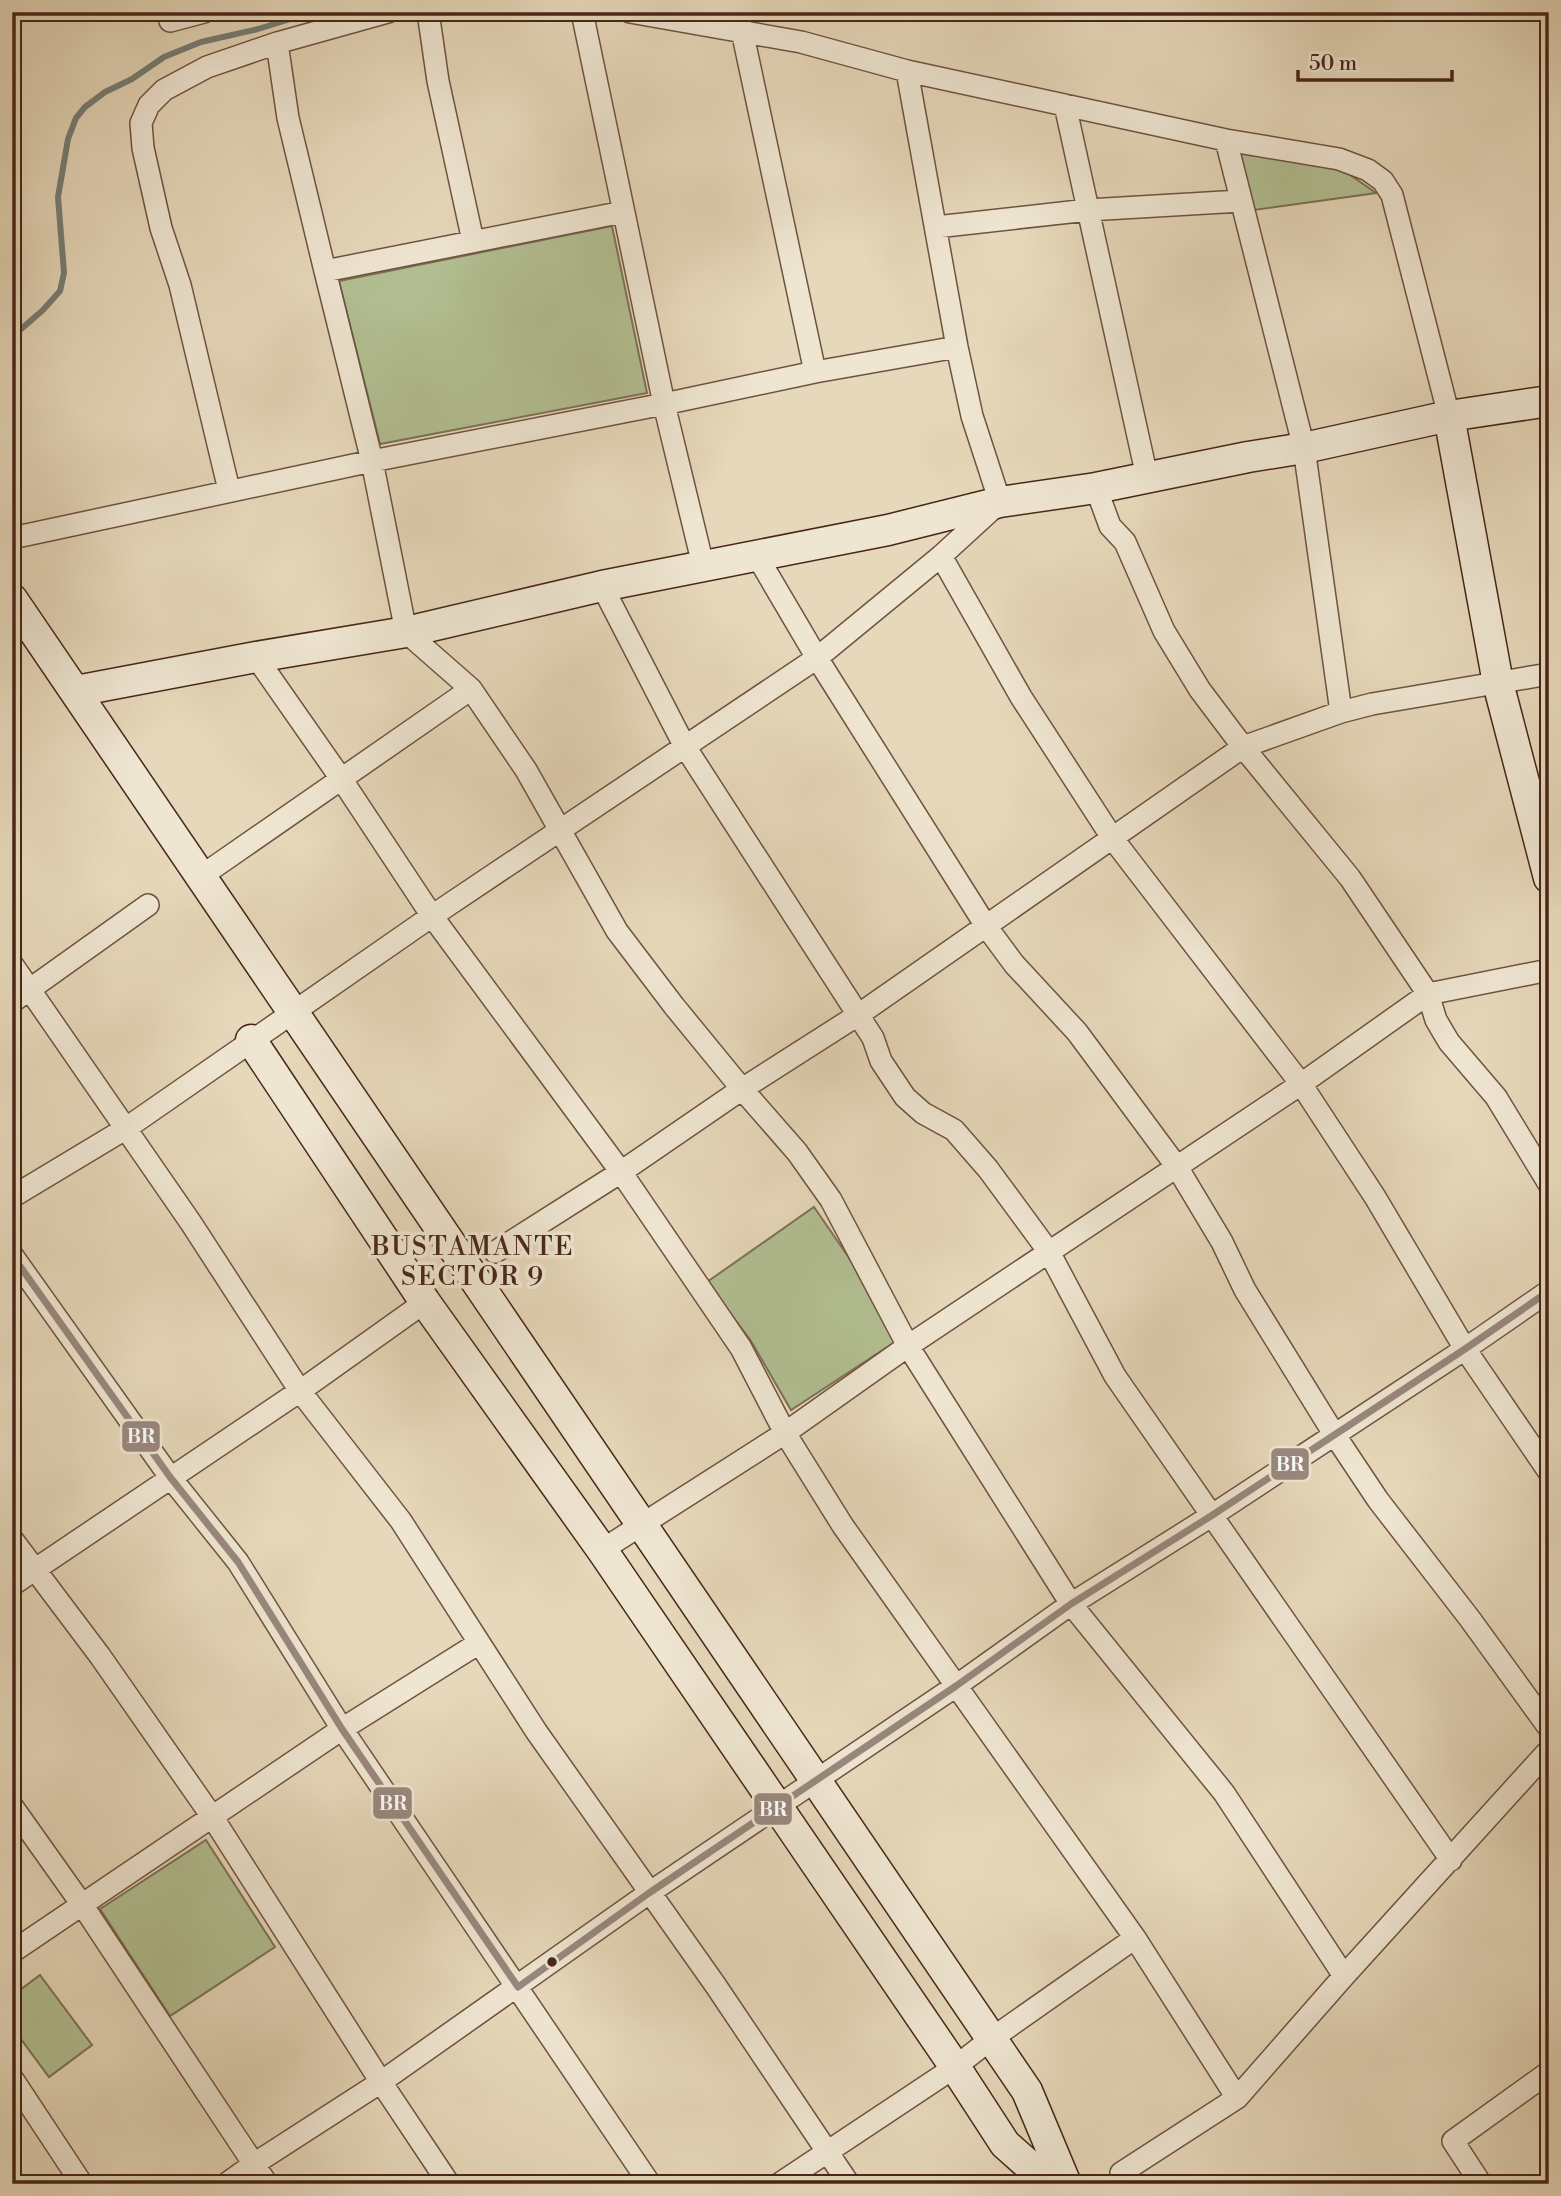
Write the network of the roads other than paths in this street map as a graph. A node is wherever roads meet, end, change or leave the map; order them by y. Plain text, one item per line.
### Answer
1 (167, 12) edge
2 (204, 12) edge
3 (388, 12) edge
4 (428, 12) edge
5 (582, 12) edge
6 (630, 12) edge
7 (740, 23) edge
8 (277, 43) junction
9 (907, 71) junction
10 (1065, 105) junction
11 (1226, 140) junction
12 (1241, 201) junction
13 (1088, 210) junction
14 (623, 212) junction
15 (936, 226) junction
16 (473, 241) junction
17 (326, 271) junction
18 (957, 347) junction
19 (815, 372) junction
20 (1549, 401) edge
21 (664, 404) junction
22 (1449, 416) junction
23 (1304, 448) junction
24 (372, 461) junction
25 (1147, 477) junction
26 (1096, 488) junction
27 (229, 490) junction
28 (1000, 502) junction
29 (12, 538) edge
30 (757, 556) junction
31 (941, 556) junction
32 (703, 565) junction
33 (602, 586) junction
34 (12, 599) edge
35 (406, 632) junction
36 (256, 657) junction
37 (817, 658) junction
38 (1549, 674) edge
39 (1498, 683) junction
40 (471, 690) junction
41 (76, 691) junction
42 (1341, 712) junction
43 (684, 746) junction
44 (1243, 747) junction
45 (342, 780) junction
46 (559, 830) junction
47 (1113, 839) junction
48 (200, 877) junction
49 (1549, 878) edge
50 (148, 905) dead end
51 (432, 916) junction
52 (986, 926) junction
53 (12, 964) edge
54 (1549, 970) edge
55 (1428, 994) junction
56 (21, 996) edge
57 (291, 1012) junction
58 (858, 1015) junction
59 (251, 1040) junction
60 (1301, 1084) junction
61 (742, 1089) junction
62 (125, 1129) junction
63 (1178, 1167) junction
64 (621, 1172) junction
65 (1549, 1184) edge
66 (12, 1197) edge
67 (495, 1252) dead end
68 (1049, 1252) junction
69 (12, 1255) edge
70 (1549, 1291) edge
71 (425, 1302) junction
72 (908, 1346) junction
73 (1465, 1349) junction
74 (300, 1391) junction
75 (785, 1433) junction
76 (1334, 1434) junction
77 (1549, 1472) edge
78 (170, 1477) junction
79 (1211, 1516) junction
80 (641, 1525) junction
81 (12, 1539) edge
82 (602, 1550) junction
83 (34, 1571) junction
84 (12, 1585) edge
85 (1071, 1604) junction
86 (479, 1643) junction
87 (956, 1686) junction
88 (1549, 1728) edge
89 (342, 1729) junction
90 (1549, 1750) edge
91 (816, 1781) junction
92 (12, 1806) edge
93 (777, 1807) junction
94 (213, 1818) junction
95 (1451, 1860) junction
96 (649, 1893) junction
97 (83, 1906) junction
98 (1135, 1938) junction
99 (12, 1952) edge
100 (1344, 1976) junction
101 (518, 1987) junction
102 (991, 2039) junction
103 (955, 2067) junction
104 (1549, 2072) edge
105 (12, 2078) edge
106 (382, 2082) junction
107 (1237, 2098) junction
108 (827, 2152) junction
109 (254, 2164) junction
110 (1121, 2174) dead end
111 (82, 2184) edge
112 (226, 2184) edge
113 (267, 2184) edge
114 (449, 2184) edge
115 (649, 2184) edge
116 (779, 2184) edge
117 (849, 2184) edge
118 (1050, 2184) edge
119 (1066, 2184) edge
120 (1481, 2184) edge

1 - 2 street
3 - 8 street
4 - 16 street
5 - 14 street
6 - 7 street
7 - 9 street
7 - 19 street
8 - 17 street
8 - 27 street
9 - 10 street
9 - 15 street
10 - 11 street
10 - 13 street
11 - 12 street
11 - 22 street
12 - 13 street
12 - 23 street
13 - 15 street
13 - 25 street
14 - 16 street
14 - 21 street
15 - 18 street
16 - 17 street
17 - 24 street
18 - 19 street
18 - 28 street
19 - 21 street
20 - 22 street
21 - 24 street
21 - 32 street
22 - 23 street
22 - 39 street
23 - 25 street
23 - 42 street
24 - 27 street
24 - 35 street
25 - 26 street
26 - 28 street
26 - 44 street
27 - 29 street
28 - 30 street
28 - 31 street
30 - 32 street
30 - 37 street
31 - 37 street
31 - 47 street
32 - 33 street
33 - 35 street
33 - 43 street
34 - 41 street
35 - 36 street
35 - 40 street
36 - 41 street
36 - 45 street
37 - 43 street
37 - 52 street
38 - 39 street
39 - 42 street
39 - 49 street
40 - 45 street
40 - 46 street
41 - 48 street
42 - 44 street
43 - 46 street
43 - 58 street
44 - 47 street
44 - 55 street
45 - 48 street
45 - 51 street
46 - 51 street
46 - 61 street
47 - 52 street
47 - 60 street
48 - 57 street
50 - 56 street
51 - 57 street
51 - 64 street
52 - 58 street
52 - 63 street
53 - 56 street
54 - 55 street
55 - 60 street
55 - 65 street
56 - 62 street
57 - 59 street
57 - 80 street
58 - 61 street
58 - 68 street
59 - 62 street
59 - 71 street
60 - 63 street
60 - 73 street
61 - 64 street
61 - 72 street
62 - 66 street
62 - 74 street
63 - 68 street
63 - 76 street
64 - 67 street
64 - 75 street
68 - 72 street
68 - 79 street
69 - 78 street
70 - 73 street
71 - 74 street
71 - 82 street
72 - 75 street
72 - 85 street
73 - 76 street
73 - 77 street
74 - 78 street
74 - 86 street
75 - 80 street
75 - 87 street
76 - 79 street
76 - 88 street
78 - 83 street
78 - 89 street
79 - 85 street
79 - 95 street
80 - 82 street
80 - 91 street
81 - 83 street
82 - 93 street
83 - 84 street
83 - 94 street
85 - 87 street
85 - 100 street
86 - 89 street
86 - 96 street
87 - 91 street
87 - 98 street
89 - 94 street
89 - 101 street
90 - 95 street
91 - 93 street
91 - 102 street
92 - 97 street
93 - 96 street
93 - 103 street
94 - 97 street
94 - 106 street
95 - 100 street
96 - 101 street
96 - 108 street
97 - 99 street
97 - 109 street
98 - 102 street
98 - 107 street
100 - 107 street
101 - 106 street
101 - 115 street
102 - 103 street
102 - 119 street
103 - 108 street
103 - 118 street
104 - 120 street
105 - 111 street
106 - 109 street
106 - 114 street
107 - 110 street
108 - 116 street
108 - 117 street
109 - 112 street
109 - 113 street

